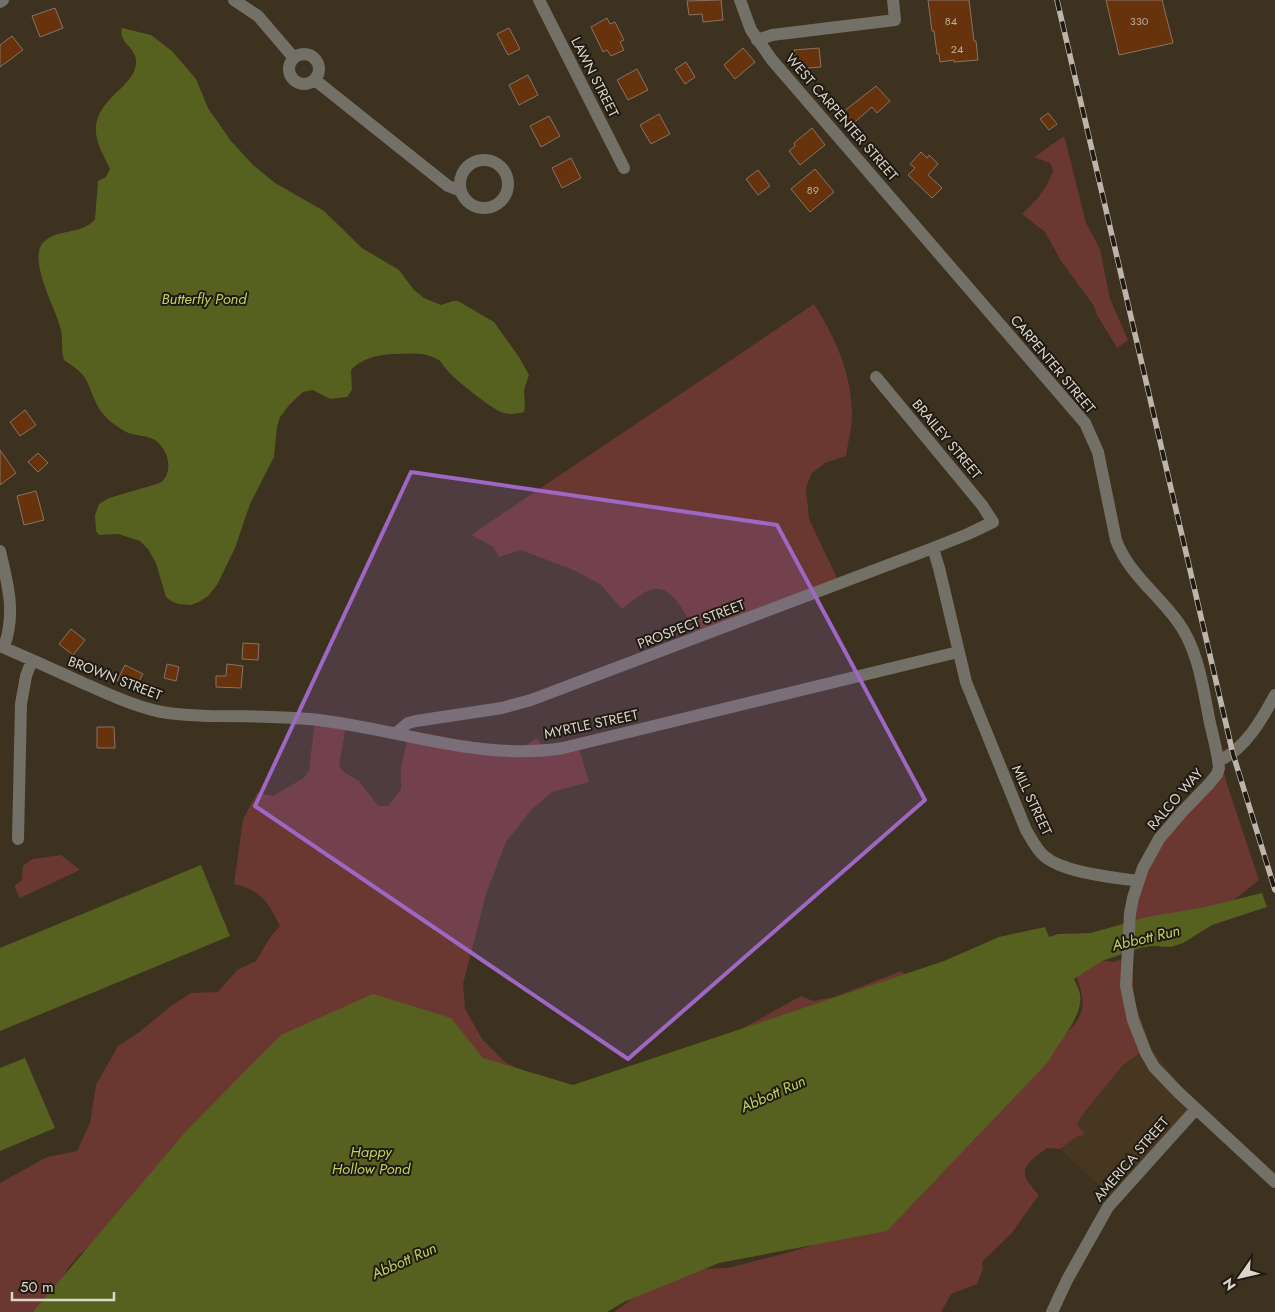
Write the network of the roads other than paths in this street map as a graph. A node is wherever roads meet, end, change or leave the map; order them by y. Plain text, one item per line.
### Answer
1 (3, 0) edge
2 (234, 0) edge
3 (539, 0) edge
4 (740, 0) edge
5 (893, 0) edge
6 (0, 2) edge
7 (757, 40) junction
8 (294, 58) junction
9 (315, 80) junction
10 (624, 168) dead end
11 (461, 191) dead end
12 (933, 246) joint
13 (876, 377) dead end
14 (992, 522) joint
15 (933, 548) junction
16 (0, 551) edge
17 (2, 646) edge
18 (958, 652) junction
19 (32, 660) junction
20 (1275, 694) edge
21 (224, 716) joint
22 (396, 733) junction
23 (1218, 761) junction
24 (18, 839) dead end
25 (1138, 881) junction
26 (1196, 1108) junction
27 (1275, 1182) edge
28 (1052, 1312) edge

1 - 6 street
2 - 8 street
3 - 10 street, LAWN STREET
4 - 7 street, WEST CARPENTER STREET
5 - 7 street
7 - 12 street, WEST CARPENTER STREET
8 - 9 street
8 - 9 street
9 - 11 street
12 - 23 street, CARPENTER STREET
13 - 14 street, BRAILEY STREET
14 - 15 street, PROSPECT STREET
15 - 18 street, MILL STREET
15 - 22 street, PROSPECT STREET
16 - 17 street
17 - 19 street, BROWN STREET
18 - 22 street, MYRTLE STREET
18 - 25 street, MILL STREET
19 - 21 street, BROWN STREET
19 - 24 street
20 - 23 street, RALCO WAY
21 - 22 street, MYRTLE STREET
23 - 25 street, RALCO WAY
25 - 26 street
26 - 27 street
26 - 28 street, AMERICA STREET

